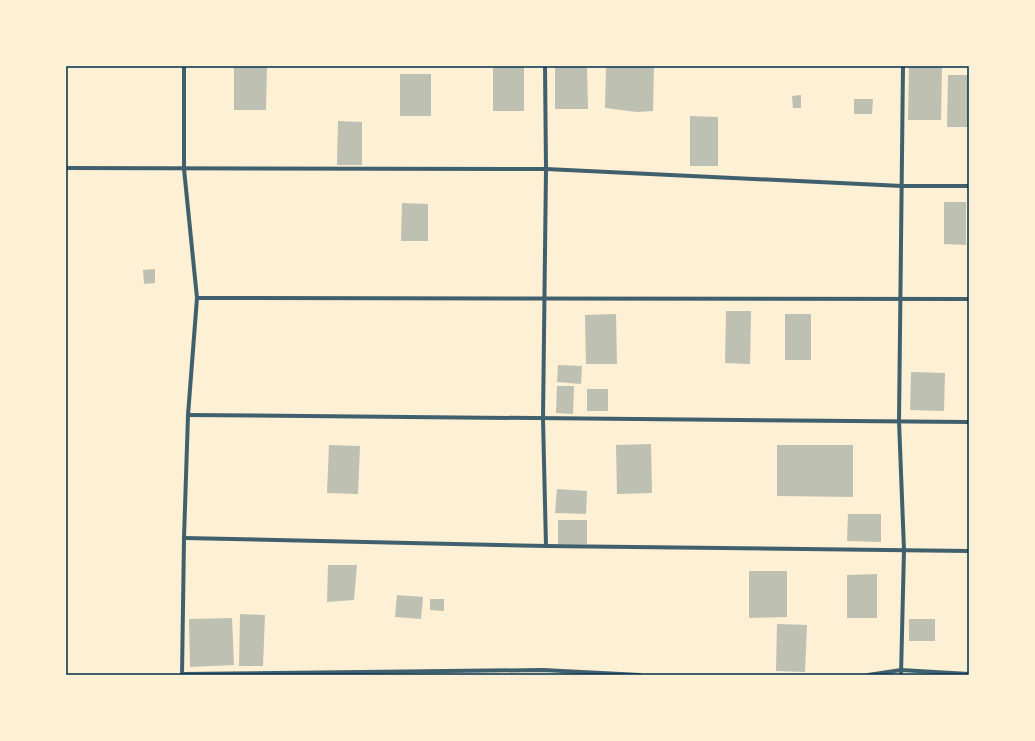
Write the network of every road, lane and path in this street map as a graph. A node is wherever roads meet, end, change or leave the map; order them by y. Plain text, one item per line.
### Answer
1 (184, 66) edge
2 (545, 66) edge
3 (902, 66) edge
4 (66, 168) edge
5 (184, 169) junction
6 (546, 169) junction
7 (902, 186) junction
8 (969, 186) edge
9 (197, 298) junction
10 (544, 298) junction
11 (900, 298) junction
12 (969, 299) edge
13 (188, 415) junction
14 (542, 419) junction
15 (899, 421) junction
16 (969, 422) edge
17 (184, 538) junction
18 (546, 546) junction
19 (904, 550) junction
20 (969, 551) edge
21 (543, 670) junction
22 (901, 670) junction
23 (969, 674) edge
24 (182, 675) edge
25 (543, 675) edge
26 (640, 675) edge
27 (868, 675) edge
28 (901, 675) edge

1 - 5 street
2 - 6 street
3 - 7 street
4 - 5 street
5 - 6 street
5 - 9 street
6 - 7 street
6 - 10 street
7 - 8 street
7 - 11 street
9 - 10 street
9 - 13 street
10 - 11 street
10 - 14 street
11 - 12 street
11 - 15 street
13 - 14 street
13 - 17 street
14 - 15 street
14 - 18 street
15 - 16 street
15 - 19 street
17 - 18 street
17 - 24 street
18 - 19 street
19 - 20 street
19 - 22 street
21 - 24 street
21 - 25 street
21 - 26 street
22 - 23 street
22 - 27 street
22 - 28 street

